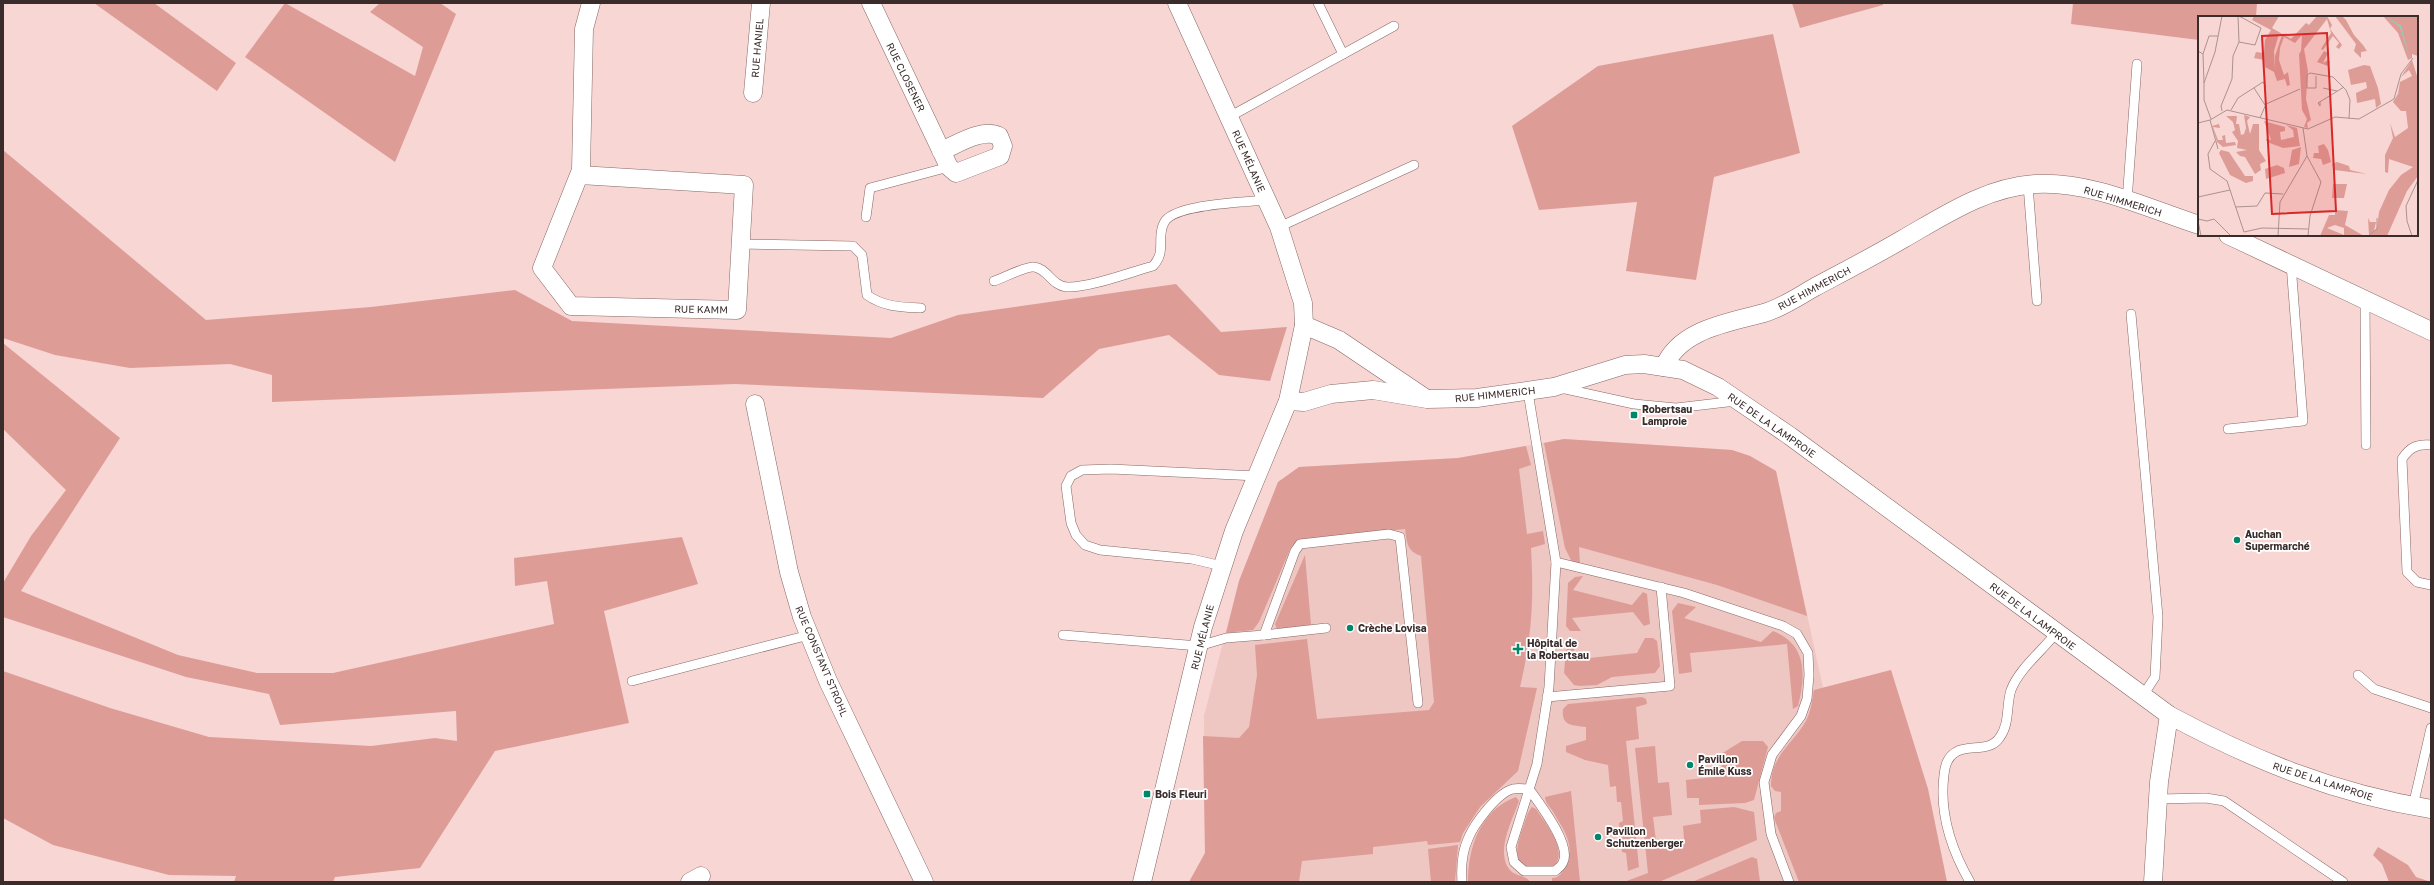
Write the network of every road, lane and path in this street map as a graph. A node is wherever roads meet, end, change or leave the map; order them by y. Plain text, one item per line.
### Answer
1 (591, 3) edge
2 (761, 3) edge
3 (871, 3) edge
4 (1178, 3) edge
5 (1318, 3) edge
6 (1394, 26) dead end
7 (1343, 54) junction
8 (2138, 64) dead end
9 (753, 93) dead end
10 (1229, 117) junction
11 (945, 159) joint
12 (1414, 164) dead end
13 (580, 175) junction
14 (2028, 185) junction
15 (1266, 200) junction
16 (2127, 201) junction
17 (866, 217) dead end
18 (2198, 225) edge
19 (1278, 227) junction
20 (2230, 236) edge
21 (741, 244) junction
22 (2291, 264) junction
23 (994, 282) dead end
24 (2365, 300) junction
25 (2037, 301) dead end
26 (921, 308) dead end
27 (2131, 314) dead end
28 (1304, 325) junction
29 (2431, 331) edge
30 (1664, 366) junction
31 (1554, 387) junction
32 (1528, 392) junction
33 (1427, 399) junction
34 (1738, 400) junction
35 (1288, 401) junction
36 (755, 404) dead end
37 (2228, 428) dead end
38 (2366, 445) dead end
39 (2431, 445) edge
40 (1257, 476) junction
41 (1556, 562) junction
42 (1222, 566) junction
43 (2431, 585) edge
44 (1661, 587) junction
45 (1326, 628) dead end
46 (2056, 633) junction
47 (1264, 634) junction
48 (809, 635) junction
49 (1063, 635) dead end
50 (1199, 646) junction
51 (2358, 676) dead end
52 (632, 681) dead end
53 (1547, 697) junction
54 (2142, 697) junction
55 (1418, 703) dead end
56 (2431, 708) edge
57 (2168, 716) junction
58 (2431, 728) edge
59 (1529, 789) junction
60 (2158, 799) junction
61 (2413, 806) junction
62 (2431, 809) edge
63 (924, 882) edge
64 (1142, 882) edge
65 (1462, 882) edge
66 (1789, 882) edge
67 (1970, 882) edge
68 (2153, 882) edge
69 (2343, 882) edge

1 - 13 street, RUE KAMM
2 - 9 street, RUE HANIEL
3 - 11 street, RUE CLOSENER
4 - 10 street, RUE MÉLANIE
5 - 7 lane
6 - 7 lane
7 - 10 lane
8 - 16 lane
10 - 15 street, RUE MÉLANIE
11 - 17 lane
12 - 19 lane
13 - 21 street, RUE KAMM
13 - 21 street, RUE KAMM
14 - 16 street, RUE HIMMERICH
14 - 25 lane
14 - 30 street, RUE HIMMERICH
15 - 19 street, RUE MÉLANIE
15 - 23 lane
16 - 18 street, RUE HIMMERICH
19 - 28 street, RUE MÉLANIE
20 - 22 street
21 - 26 lane
22 - 24 street
22 - 37 lane
24 - 29 street
24 - 38 lane
27 - 54 lane
28 - 33 street
28 - 35 street, RUE MÉLANIE
30 - 31 street, RUE HIMMERICH
30 - 34 street, RUE DE LA LAMPROIE
31 - 32 street, RUE HIMMERICH
31 - 34 lane
32 - 33 street, RUE HIMMERICH
32 - 41 lane
33 - 35 street, RUE HIMMERICH
34 - 46 street, RUE DE LA LAMPROIE
35 - 40 street, RUE MÉLANIE
36 - 48 street, RUE CONSTANT STROHL
39 - 43 lane
40 - 42 street, RUE MÉLANIE
40 - 42 lane
41 - 44 lane
41 - 53 lane
42 - 50 street, RUE MÉLANIE
44 - 53 lane
44 - 66 lane
45 - 47 lane
46 - 54 street, RUE DE LA LAMPROIE
46 - 67 lane
47 - 50 lane
47 - 55 lane
48 - 52 lane
48 - 63 street, RUE CONSTANT STROHL
49 - 50 lane
50 - 64 street, RUE MÉLANIE
51 - 56 lane
53 - 59 lane
54 - 57 street, RUE DE LA LAMPROIE
57 - 60 street
57 - 61 street, RUE DE LA LAMPROIE
58 - 61 lane
59 - 59 lane
59 - 65 lane
60 - 68 street
60 - 69 lane
61 - 62 street, RUE DE LA LAMPROIE

